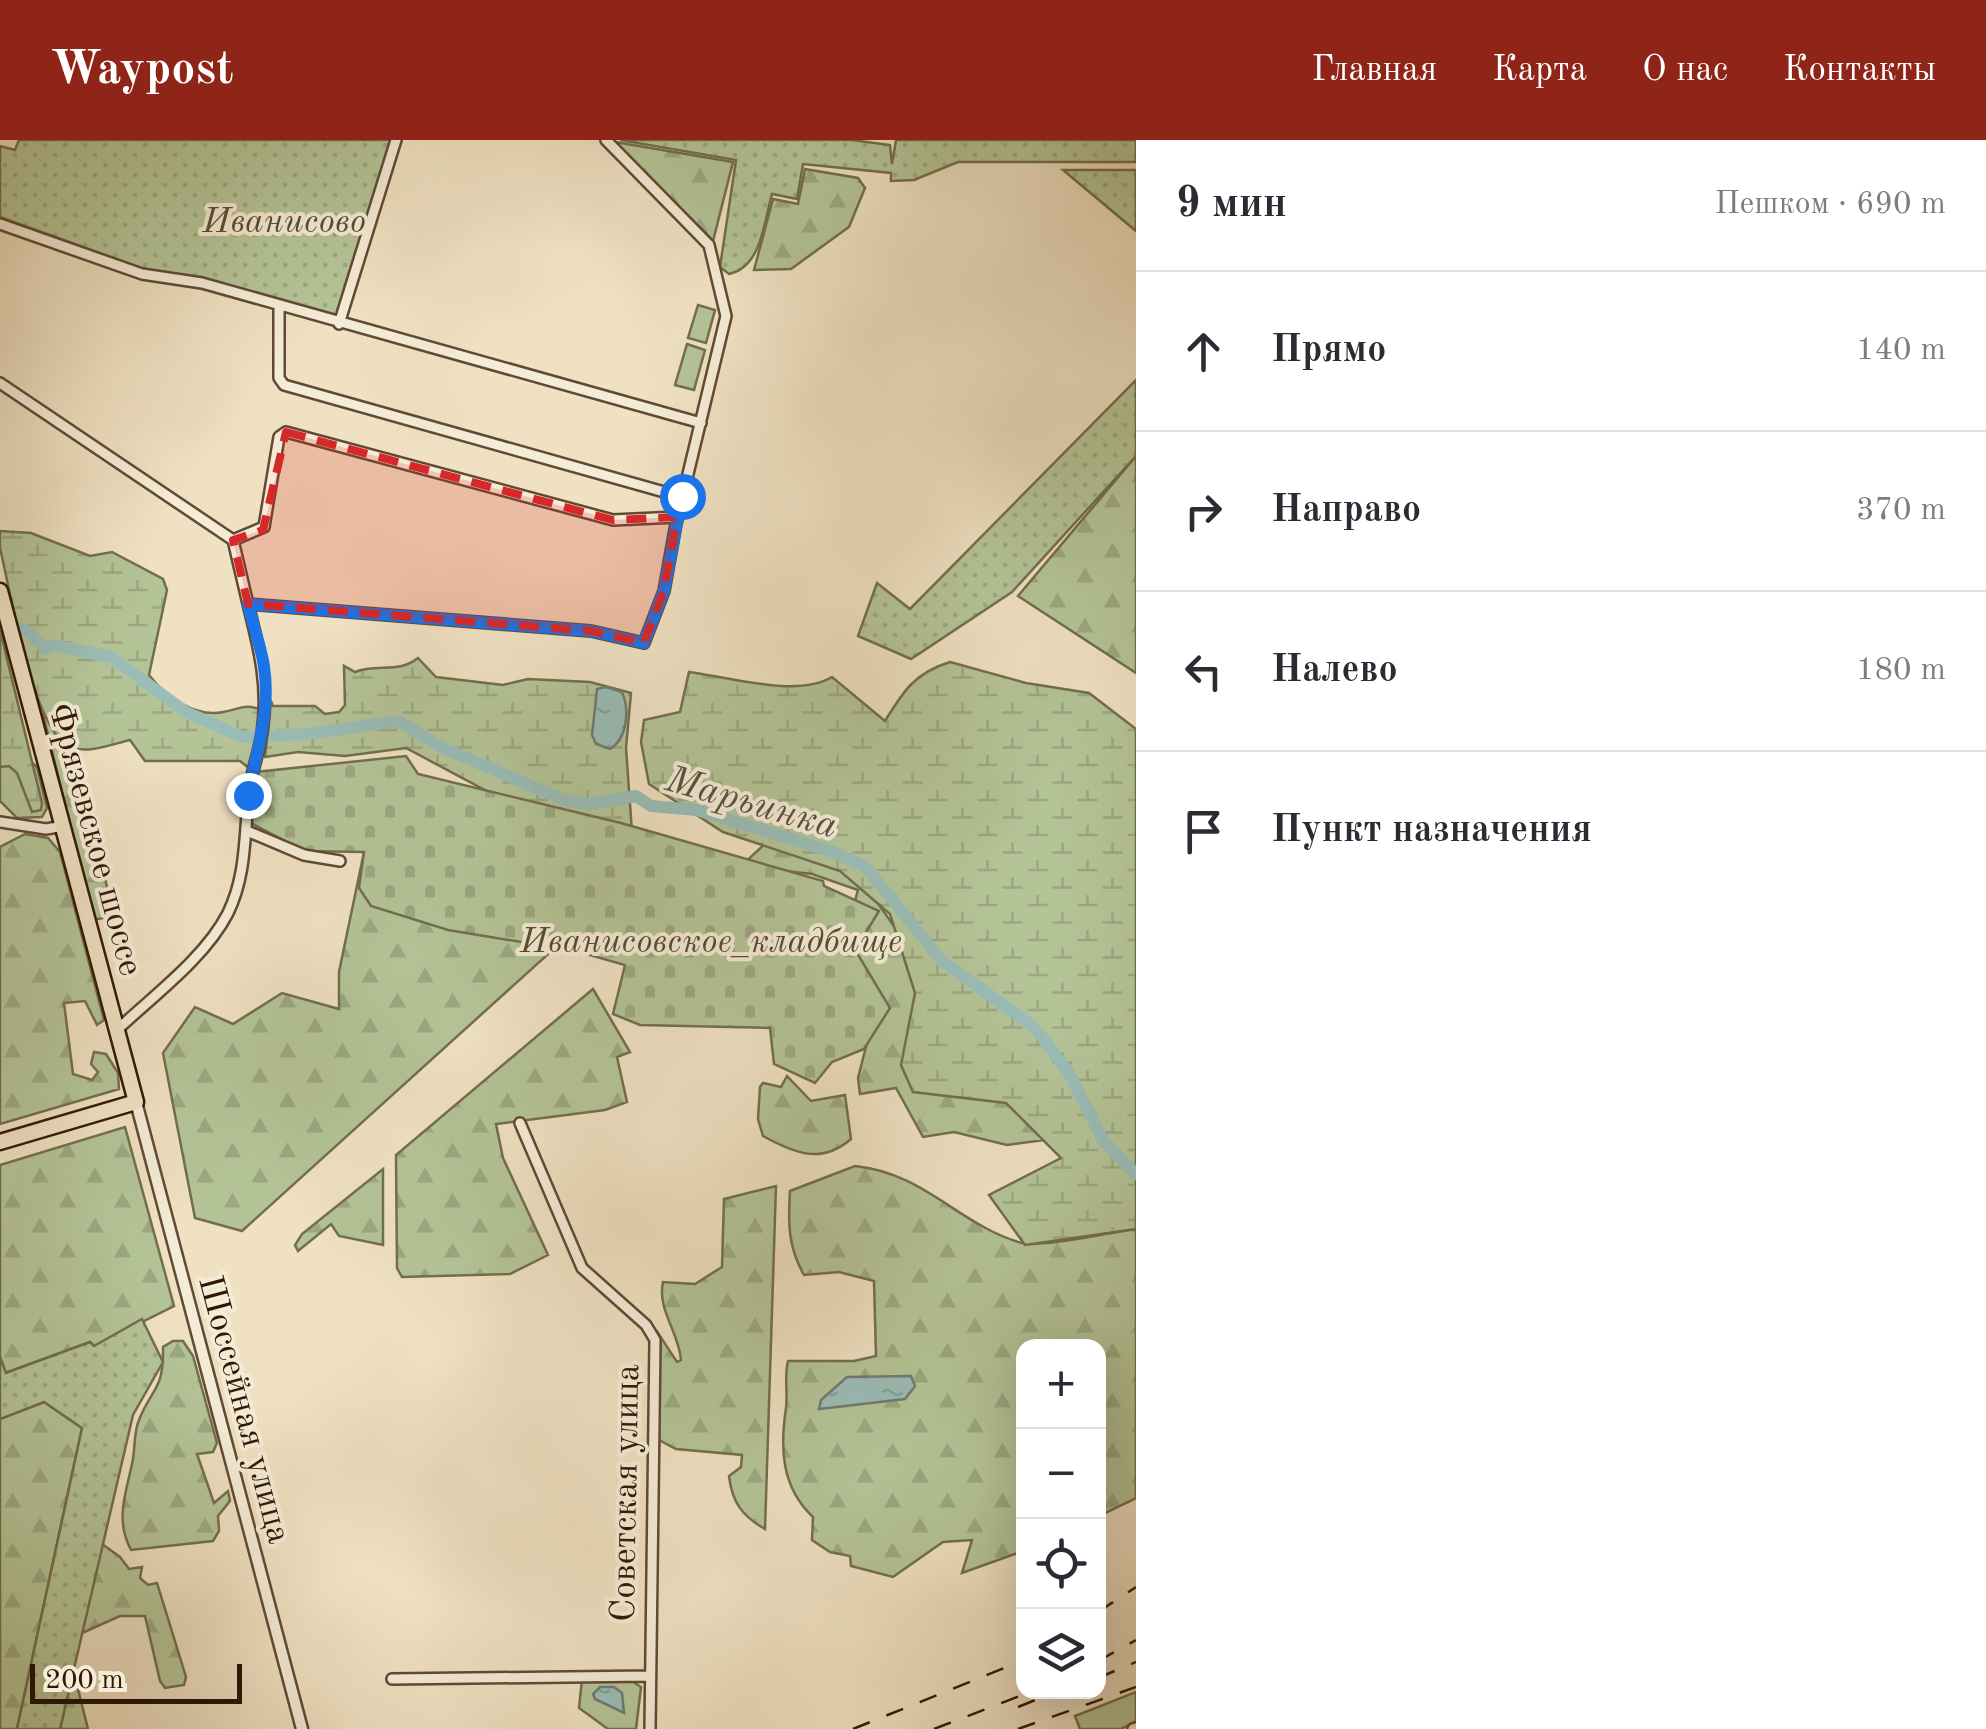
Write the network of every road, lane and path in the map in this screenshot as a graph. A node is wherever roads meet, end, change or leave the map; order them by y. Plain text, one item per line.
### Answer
1 (396, 140) edge
2 (606, 140) edge
3 (0, 224) edge
4 (279, 307) junction
5 (339, 324) junction
6 (0, 383) edge
7 (701, 422) junction
8 (682, 496) junction
9 (678, 517) junction
10 (233, 540) junction
11 (0, 591) edge
12 (248, 604) junction
13 (0, 822) edge
14 (64, 826) junction
15 (247, 831) junction
16 (340, 862) dead end
17 (117, 1030) junction
18 (136, 1102) junction
19 (520, 1123) dead end
20 (0, 1142) edge
21 (649, 1676) junction
22 (392, 1679) dead end
23 (302, 1729) edge
24 (650, 1729) edge

1 - 5 street
2 - 7 street
3 - 4 street
4 - 5 street
4 - 8 street
5 - 7 street
6 - 10 street
7 - 8 street
8 - 9 street
9 - 10 street
9 - 12 street
10 - 12 street
11 - 14 highway, Фрязевское шоссе
12 - 15 street
13 - 14 street
14 - 17 highway, Фрязевское шоссе
15 - 16 street
15 - 17 street
17 - 18 highway, Фрязевское шоссе
18 - 20 highway
18 - 23 street, Шоссейная улица
19 - 21 street, Советская улица
21 - 22 street
21 - 24 street, Советская улица

